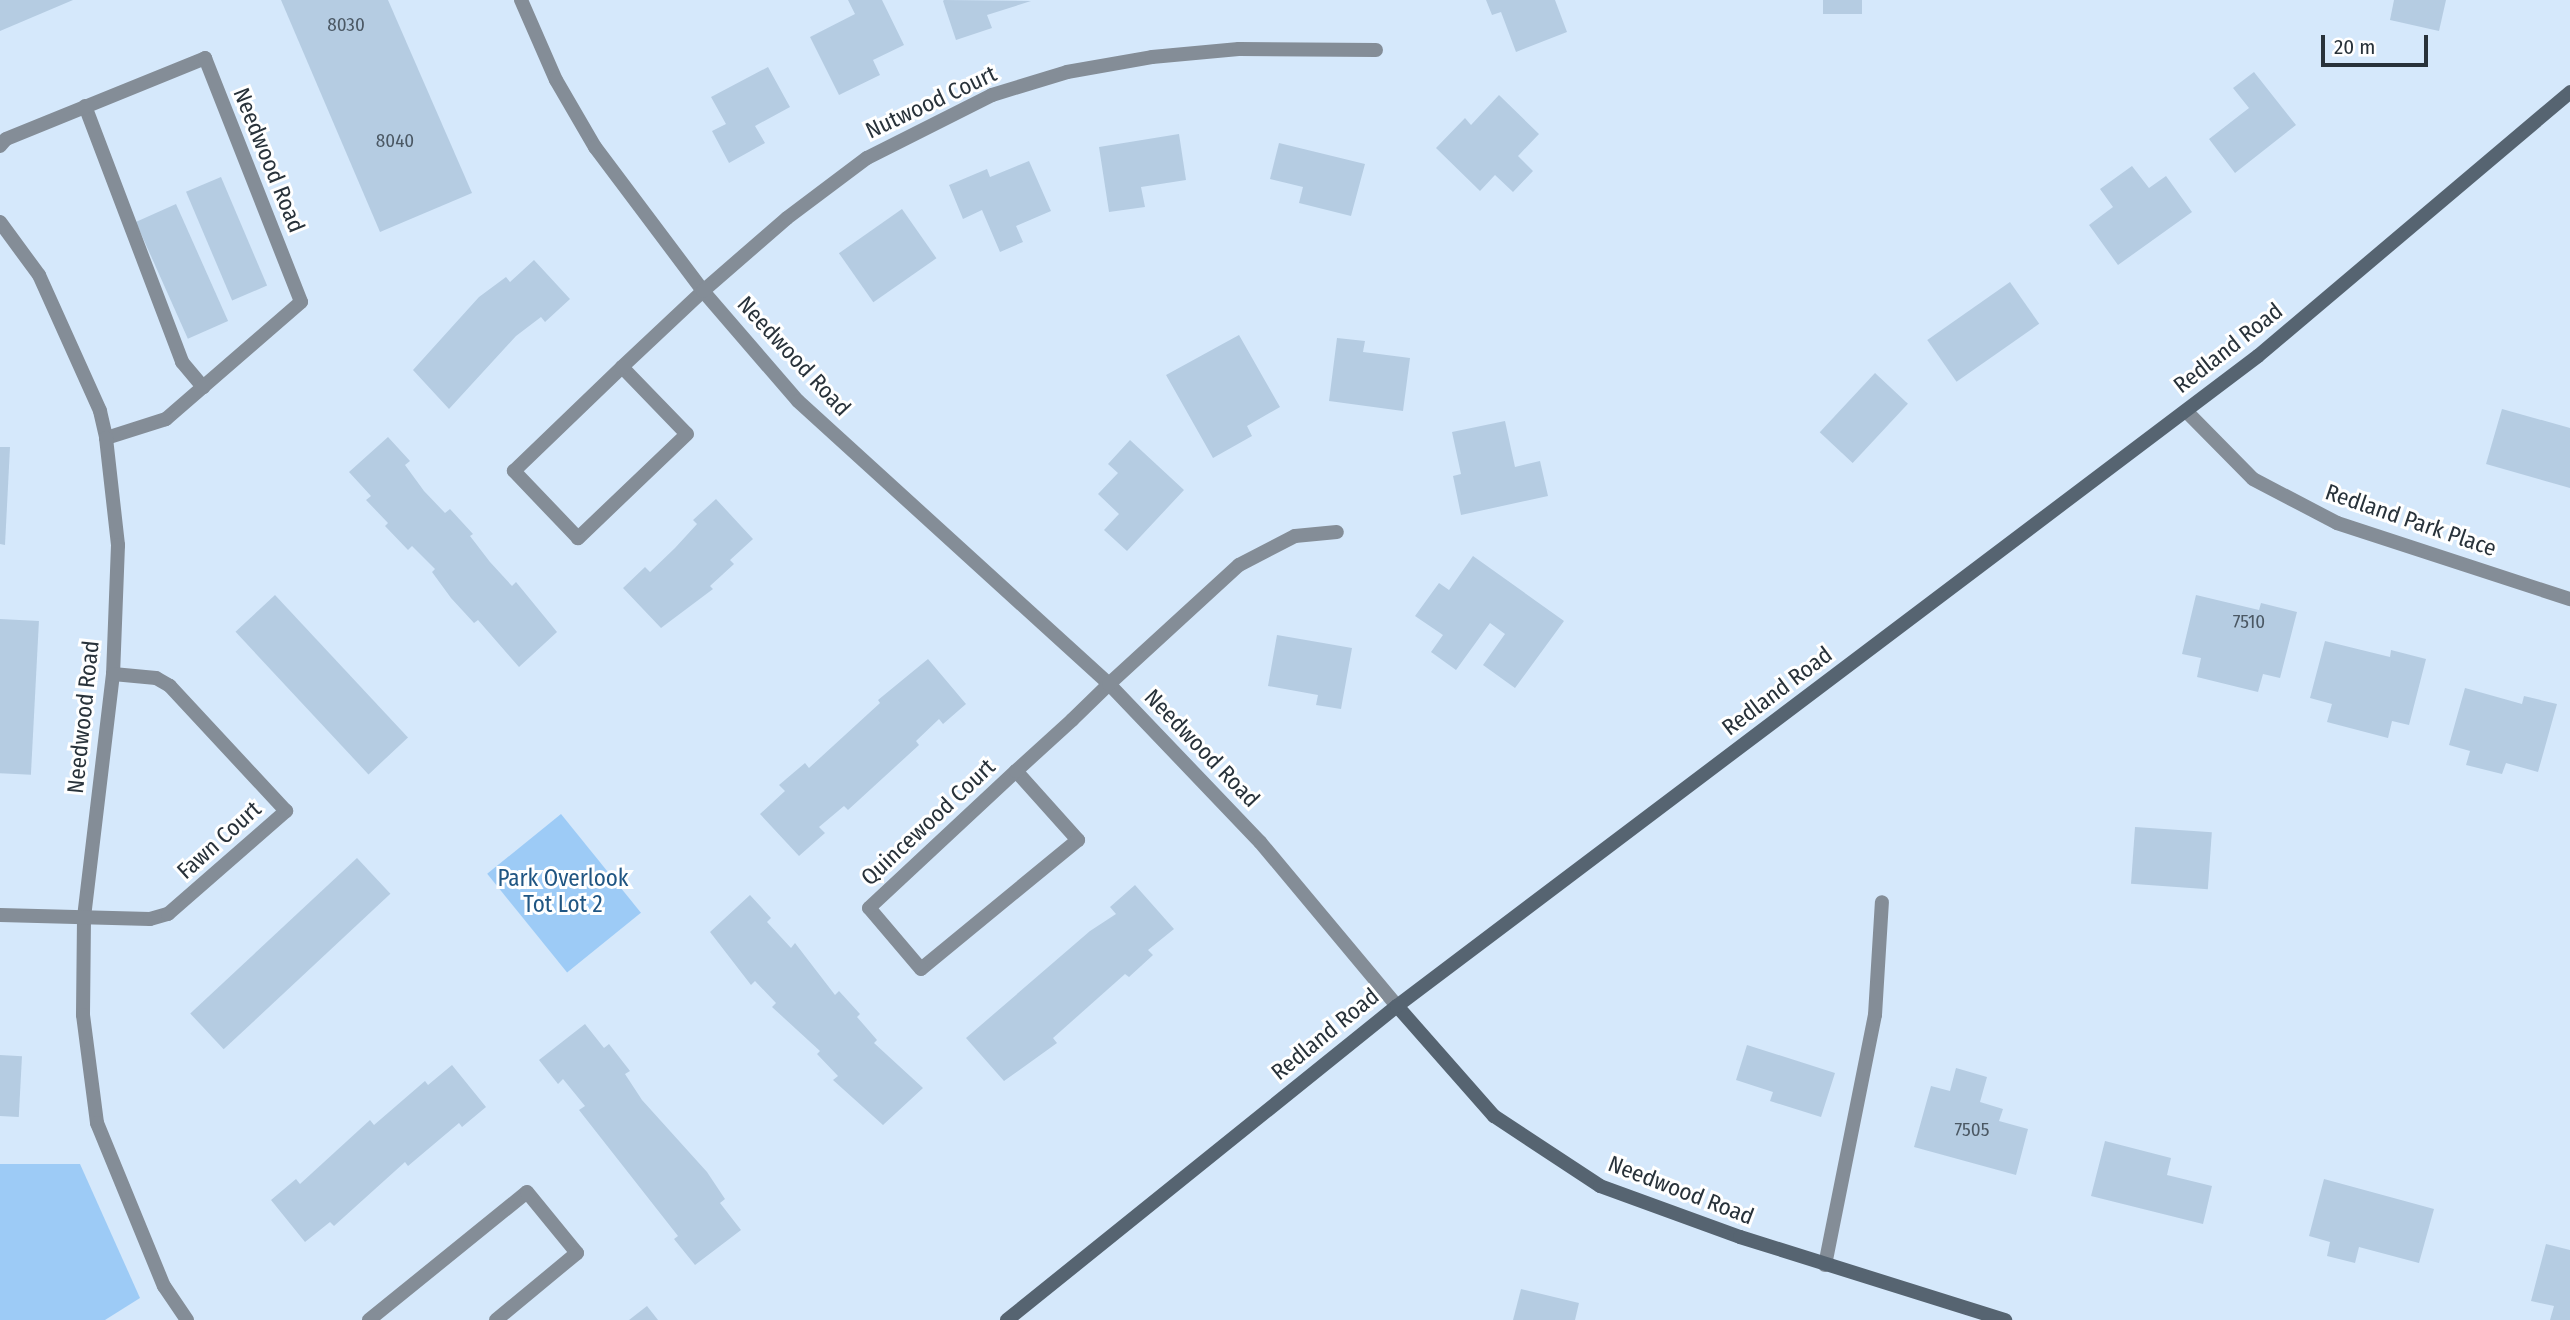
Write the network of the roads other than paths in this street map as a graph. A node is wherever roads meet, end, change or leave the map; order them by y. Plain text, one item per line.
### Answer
1 (521, 0) edge
2 (1376, 50) dead end
3 (2570, 93) edge
4 (85, 106) junction
5 (0, 146) edge
6 (0, 222) edge
7 (703, 290) junction
8 (622, 367) junction
9 (203, 387) junction
10 (2186, 411) junction
11 (106, 438) junction
12 (1337, 531) dead end
13 (2570, 598) edge
14 (113, 674) junction
15 (1109, 684) junction
16 (1016, 771) junction
17 (1882, 902) dead end
18 (0, 915) edge
19 (84, 918) junction
20 (1397, 1006) junction
21 (1825, 1265) junction
22 (377, 1317) edge
23 (187, 1320) edge
24 (496, 1320) edge
25 (1007, 1320) edge
26 (2005, 1320) edge

1 - 7 street, Needwood Road
2 - 7 street, Nutwood Court
3 - 10 main road, Redland Road
4 - 5 street, Needwood Road
4 - 9 street
4 - 9 street, Needwood Road
6 - 11 street, Needwood Road
7 - 8 street, Nutwood Court
7 - 15 street, Needwood Road
8 - 8 street, Nutwood Court
9 - 11 street, Needwood Road
10 - 13 street, Redland Park Place
10 - 20 main road, Redland Road
11 - 14 street, Needwood Road
12 - 15 street, Quincewood Court
14 - 19 street, Needwood Road
14 - 19 street, Fawn Court
15 - 16 street, Quincewood Court
15 - 20 street, Needwood Road
16 - 16 street, Quincewood Court
17 - 21 street
18 - 19 street
19 - 23 street, Needwood Road
20 - 21 main road, Needwood Road
20 - 25 main road, Redland Road
21 - 26 main road, Needwood Road
22 - 24 street

